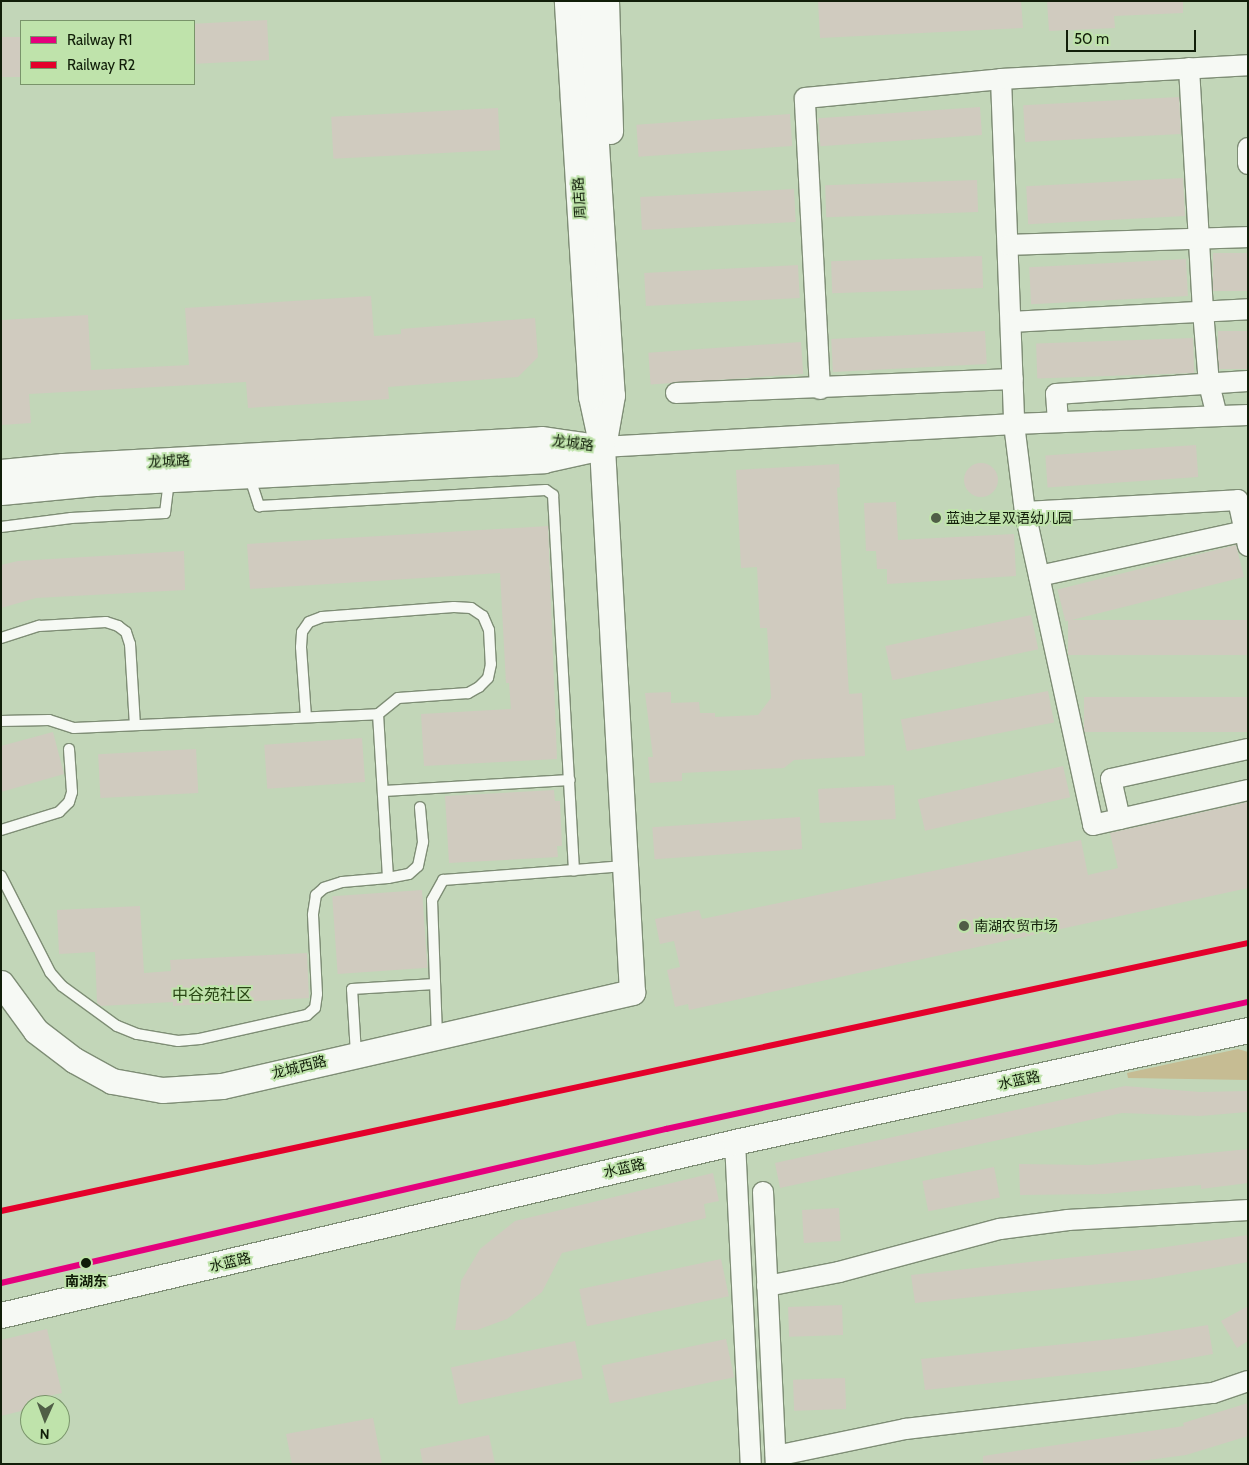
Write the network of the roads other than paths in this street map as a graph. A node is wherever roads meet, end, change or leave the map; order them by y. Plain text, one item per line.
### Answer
1 (550, 1) edge
2 (567, 1) edge
3 (588, 1) edge
4 (606, 1) edge
5 (1248, 64) edge
6 (1189, 68) junction
7 (581, 77) junction
8 (1001, 80) junction
9 (1248, 148) edge
10 (1248, 164) edge
11 (592, 232) junction
12 (1198, 236) junction
13 (1248, 237) edge
14 (1008, 245) junction
15 (1248, 309) edge
16 (1203, 311) junction
17 (1011, 322) junction
18 (1012, 378) junction
19 (1248, 381) edge
20 (1209, 384) junction
21 (820, 389) junction
22 (676, 393) dead end
23 (1217, 415) junction
24 (1248, 415) edge
25 (1058, 422) junction
26 (1014, 424) junction
27 (602, 447) junction
28 (1, 472) edge
29 (248, 474) junction
30 (169, 479) junction
31 (1, 492) edge
32 (1243, 500) edge
33 (1025, 512) junction
34 (1, 527) edge
35 (1247, 541) edge
36 (1039, 576) junction
37 (1, 638) edge
38 (378, 714) junction
39 (306, 717) junction
40 (1, 721) edge
41 (136, 725) junction
42 (70, 749) dead end
43 (1248, 749) edge
44 (570, 780) junction
45 (1248, 790) edge
46 (384, 791) junction
47 (420, 807) dead end
48 (1120, 819) junction
49 (1, 830) edge
50 (626, 866) junction
51 (574, 870) junction
52 (1, 876) edge
53 (388, 878) junction
54 (1, 983) edge
55 (435, 984) junction
56 (632, 992) joint
57 (1248, 1030) edge
58 (436, 1036) junction
59 (356, 1054) junction
60 (735, 1142) junction
61 (763, 1192) dead end
62 (1248, 1210) edge
63 (768, 1286) junction
64 (1, 1315) edge
65 (1248, 1381) edge
66 (776, 1460) edge
67 (751, 1464) edge

1 - 11 street
2 - 7 street, 周店路
3 - 7 street, 周店路
4 - 11 street
5 - 6 street
6 - 8 street
6 - 12 street
7 - 11 street, 周店路
8 - 14 street
8 - 21 street
9 - 10 street
11 - 27 street, 周店路
12 - 13 street
12 - 14 street
12 - 16 street
14 - 17 street
15 - 16 street
16 - 17 street
16 - 20 street
17 - 18 street
18 - 21 street
18 - 26 street
19 - 20 street
20 - 23 street
20 - 25 street
21 - 22 street
23 - 24 street
23 - 25 street
25 - 26 street
26 - 27 street
26 - 33 street
27 - 28 street, 龙城路
27 - 29 street, 龙城路
27 - 50 street, 周店路
29 - 30 street, 龙城路
29 - 44 lane
30 - 31 street, 龙城路
30 - 34 lane
32 - 33 street
32 - 35 street
33 - 36 street
35 - 36 street
36 - 48 street
37 - 41 lane
38 - 39 lane
38 - 39 lane
38 - 46 lane
39 - 41 lane
40 - 41 lane
42 - 49 lane
43 - 48 street
44 - 46 lane
44 - 51 lane
45 - 48 street
46 - 53 lane
47 - 53 lane
50 - 51 lane
50 - 56 street, 周店路
51 - 55 lane
52 - 53 lane
54 - 59 street, 龙城西路
55 - 58 lane
55 - 59 lane
56 - 58 street, 龙城西路
57 - 60 street, 水蓝路
58 - 59 street, 龙城西路
60 - 64 street, 水蓝路
60 - 67 street
61 - 63 street
62 - 63 street
63 - 66 street
65 - 66 street

